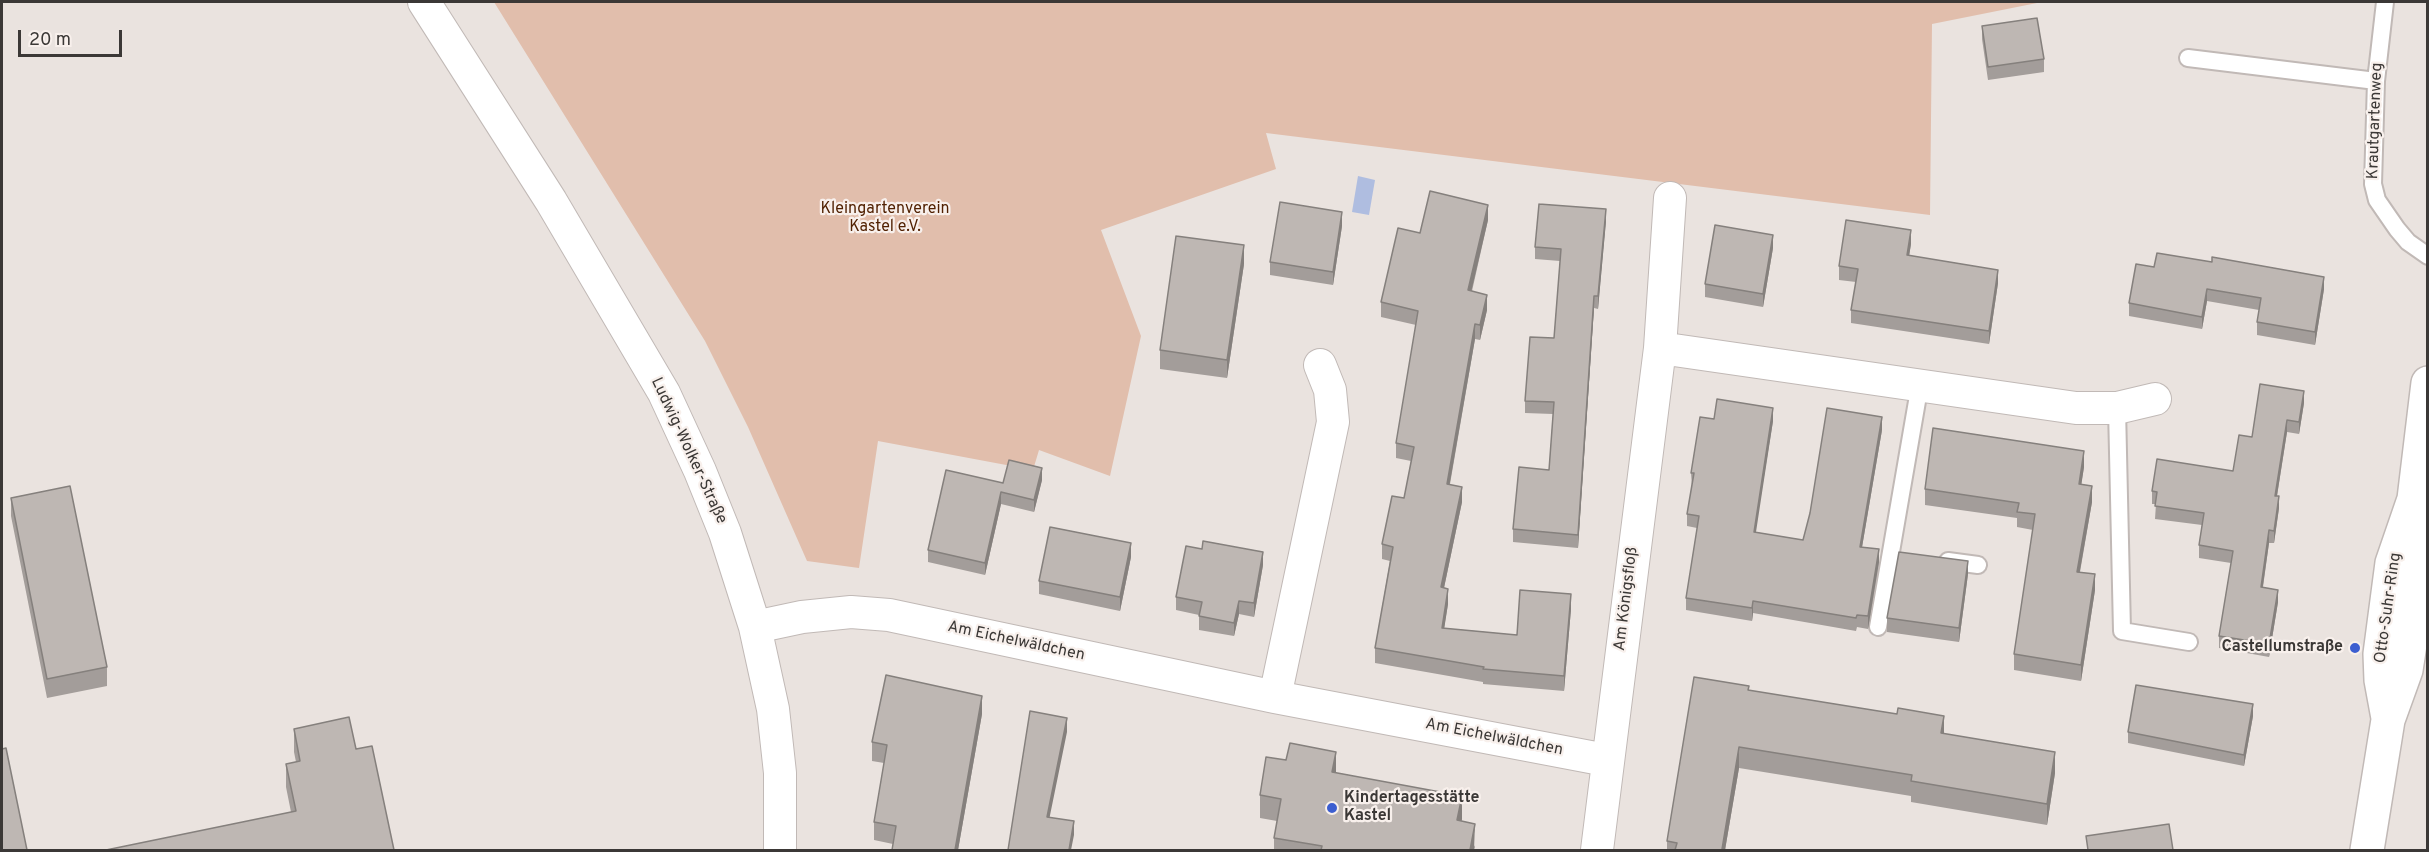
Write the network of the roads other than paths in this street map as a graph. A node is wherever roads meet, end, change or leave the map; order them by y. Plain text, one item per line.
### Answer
1 (423, 2) edge
2 (2385, 2) edge
3 (2188, 58) dead end
4 (2376, 81) junction
5 (1670, 198) dead end
6 (2427, 256) edge
7 (1660, 348) junction
8 (1320, 365) dead end
9 (2427, 382) edge
10 (1920, 384) junction
11 (2155, 399) dead end
12 (2117, 408) junction
13 (2421, 500) edge
14 (1891, 552) junction
15 (1912, 555) edge
16 (1935, 559) edge
17 (1978, 566) dead end
18 (755, 627) junction
19 (1878, 627) dead end
20 (2189, 642) dead end
21 (1275, 697) junction
22 (1606, 760) junction
23 (780, 850) edge
24 (1597, 850) edge
25 (2367, 850) edge

1 - 18 street, Ludwig-Wolker-Straße
2 - 4 lane, Krautgartenweg
3 - 4 lane
4 - 6 lane, Krautgartenweg
5 - 7 street, Am Königsfloß
7 - 10 street
7 - 22 street, Am Königsfloß
8 - 21 street
9 - 13 street, Otto-Suhr-Ring
10 - 12 street
10 - 14 lane
11 - 12 street
12 - 20 lane
13 - 25 street, Otto-Suhr-Ring
14 - 15 lane
14 - 19 lane
16 - 17 lane
18 - 21 street, Am Eichelwäldchen
18 - 23 street, Ludwig-Wolker-Straße
21 - 22 street, Am Eichelwäldchen
22 - 24 street, Am Königsfloß

